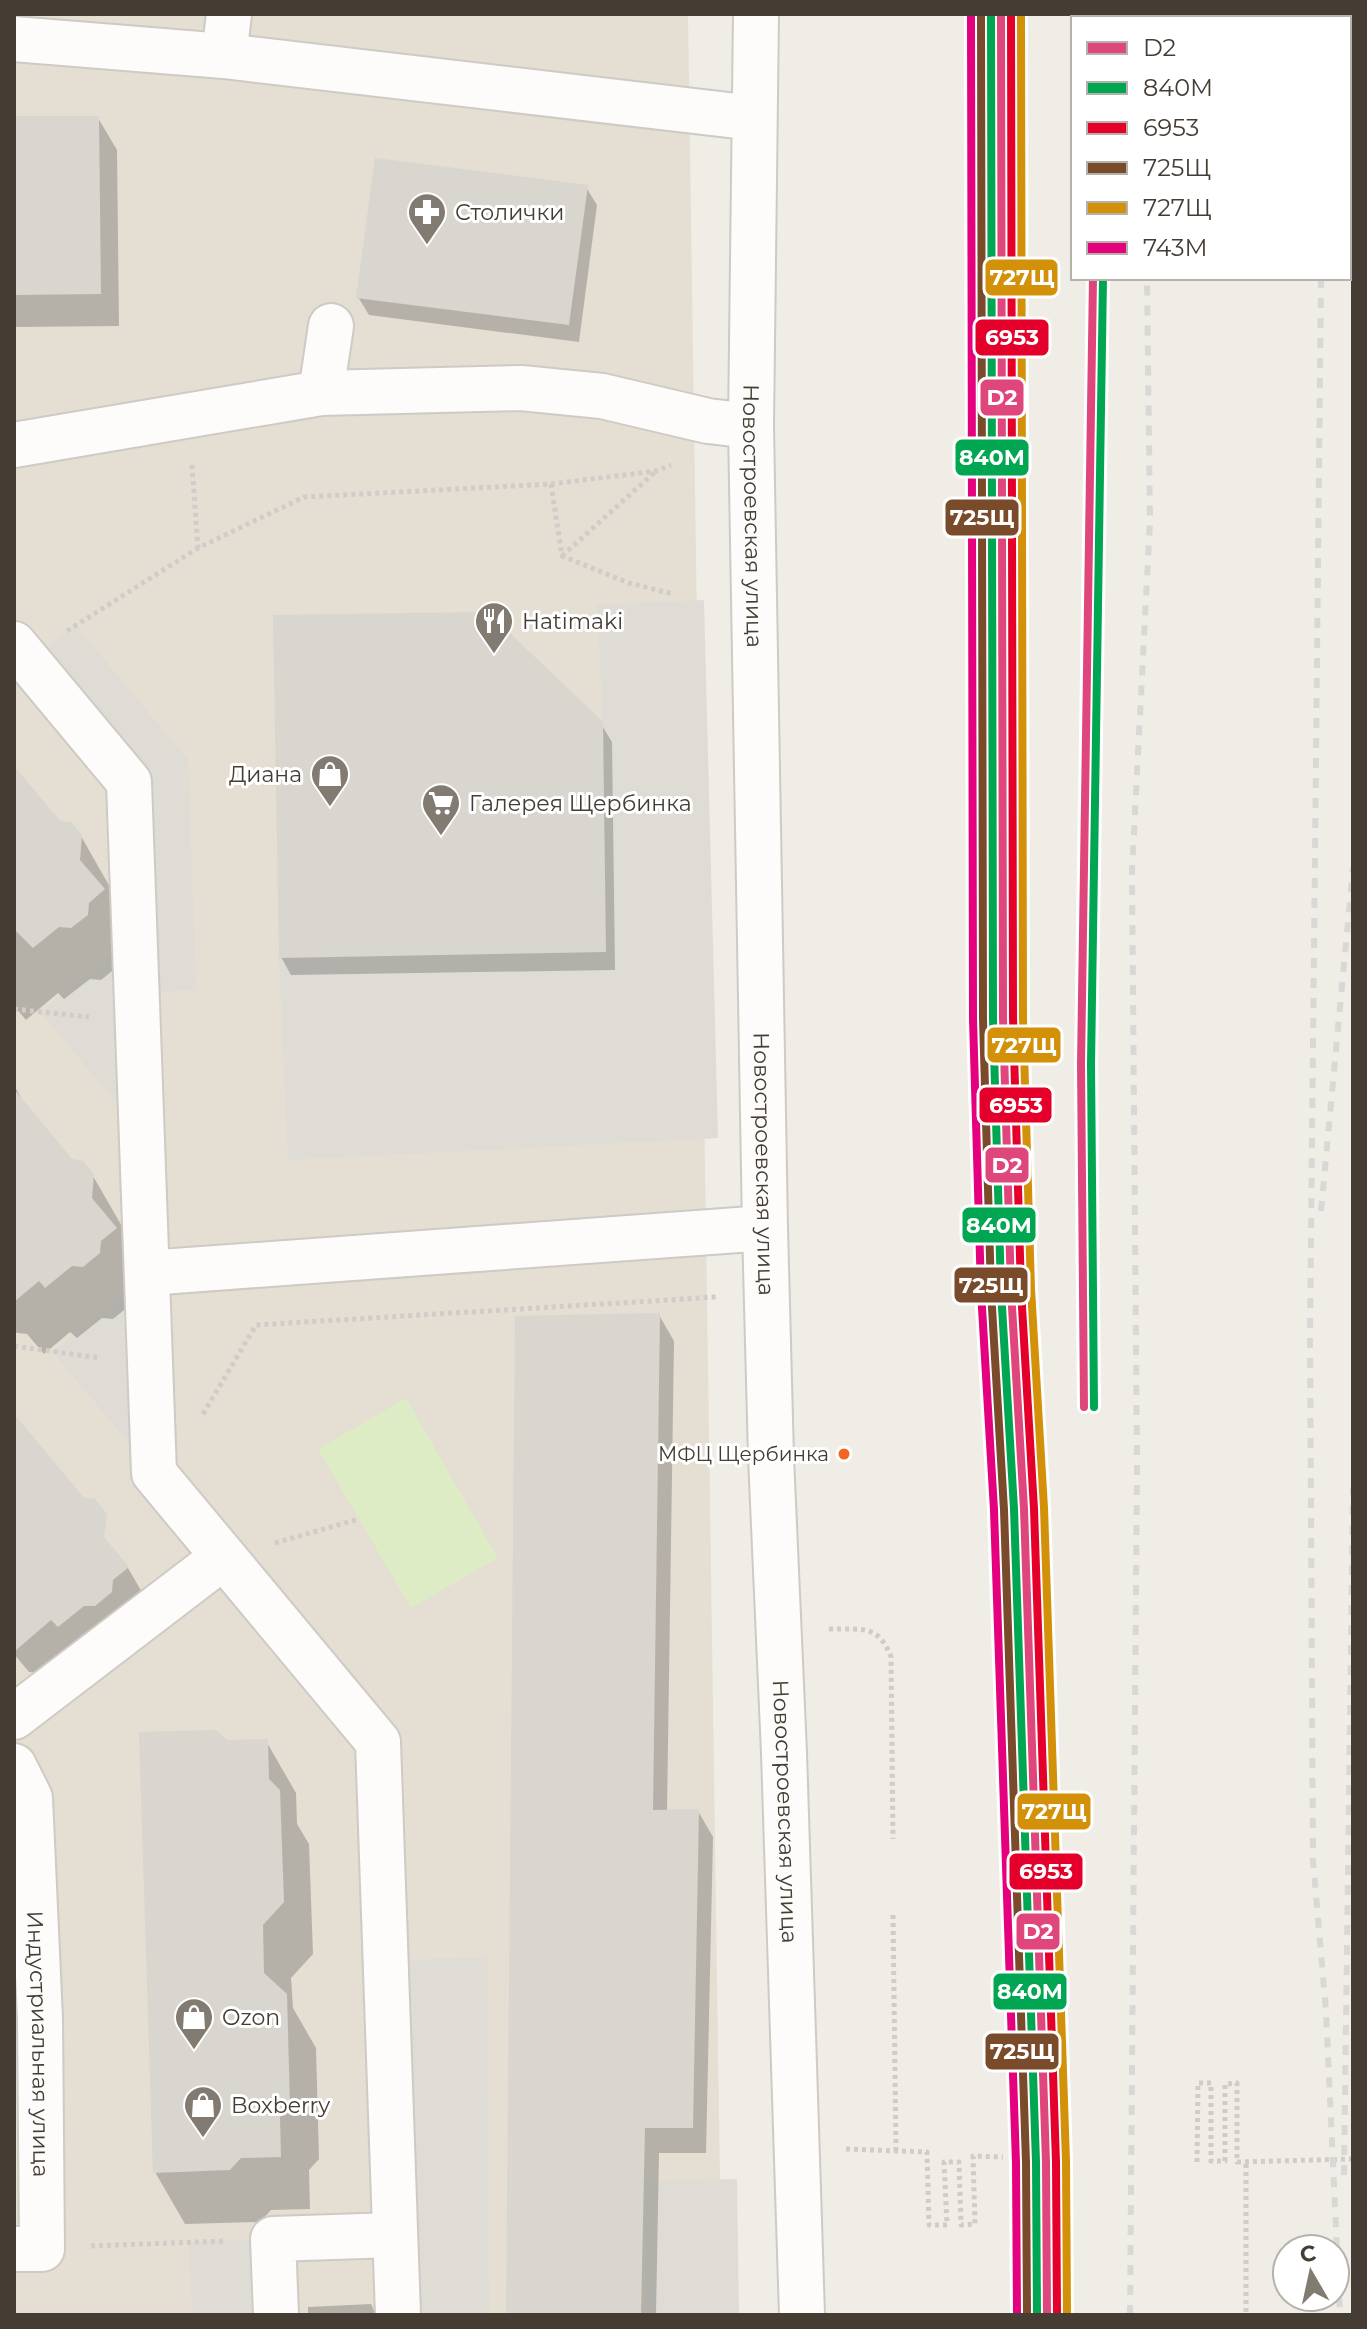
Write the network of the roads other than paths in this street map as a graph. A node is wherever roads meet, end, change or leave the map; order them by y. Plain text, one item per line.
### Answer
1 (756, 14) edge
2 (226, 35) edge
3 (14, 39) edge
4 (754, 118) junction
5 (331, 326) dead end
6 (321, 393) junction
7 (751, 426) junction
8 (14, 445) edge
9 (22, 653) edge
10 (765, 1228) junction
11 (147, 1273) junction
12 (222, 1558) junction
13 (14, 1717) edge
14 (14, 1766) edge
15 (394, 2235) junction
16 (28, 2249) edge
17 (276, 2315) edge
18 (398, 2315) edge
19 (802, 2315) edge

1 - 4 street, Новостроевская улица
2 - 3 street
2 - 4 street
4 - 7 street, Новостроевская улица
5 - 6 street
6 - 7 street
6 - 8 street
7 - 10 street, Новостроевская улица
9 - 11 street
10 - 11 street
10 - 19 street, Новостроевская улица
11 - 12 street
12 - 13 street
12 - 15 street
14 - 16 street, Индустриальная улица
15 - 17 street
15 - 18 street

